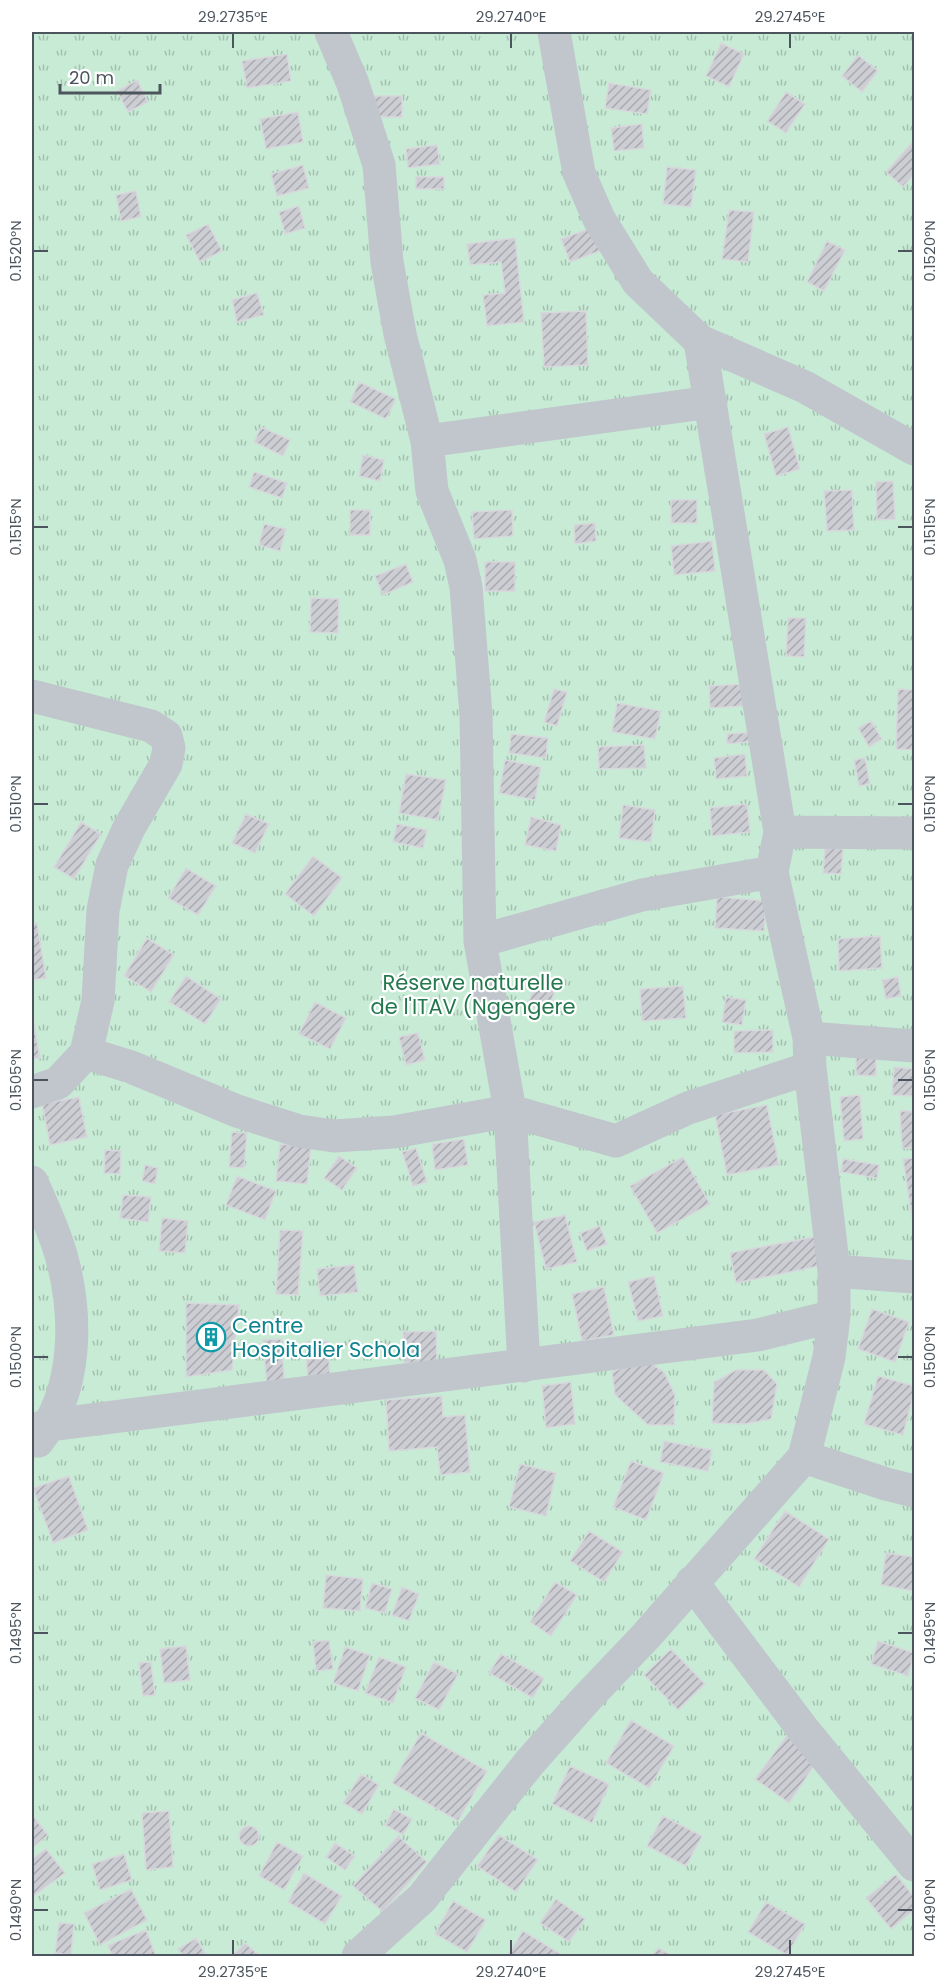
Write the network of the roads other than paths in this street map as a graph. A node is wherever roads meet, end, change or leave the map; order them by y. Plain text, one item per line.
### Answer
1 (331, 32) edge
2 (554, 32) edge
3 (700, 341) junction
4 (711, 402) junction
5 (427, 441) junction
6 (915, 449) edge
7 (32, 696) edge
8 (780, 832) junction
9 (915, 833) edge
10 (772, 872) junction
11 (480, 941) junction
12 (915, 1046) edge
13 (87, 1053) junction
14 (810, 1053) junction
15 (32, 1092) edge
16 (510, 1111) junction
17 (32, 1182) edge
18 (834, 1271) junction
19 (915, 1277) edge
20 (834, 1316) junction
21 (524, 1366) junction
22 (38, 1435) edge
23 (804, 1457) junction
24 (915, 1491) edge
25 (692, 1582) junction
26 (915, 1865) edge
27 (358, 1956) edge

1 - 5 street
2 - 3 street
3 - 4 street
3 - 6 street
4 - 5 street
4 - 8 street
5 - 11 street
7 - 13 street
8 - 9 street
8 - 10 street
10 - 11 street
10 - 14 street
11 - 16 street
12 - 14 street
13 - 15 street
13 - 16 street
14 - 16 street
14 - 18 street
16 - 21 street
17 - 22 street
18 - 19 street
18 - 20 street
20 - 21 street
20 - 23 street
21 - 22 street
23 - 24 street
23 - 25 street
25 - 26 street
25 - 27 street

